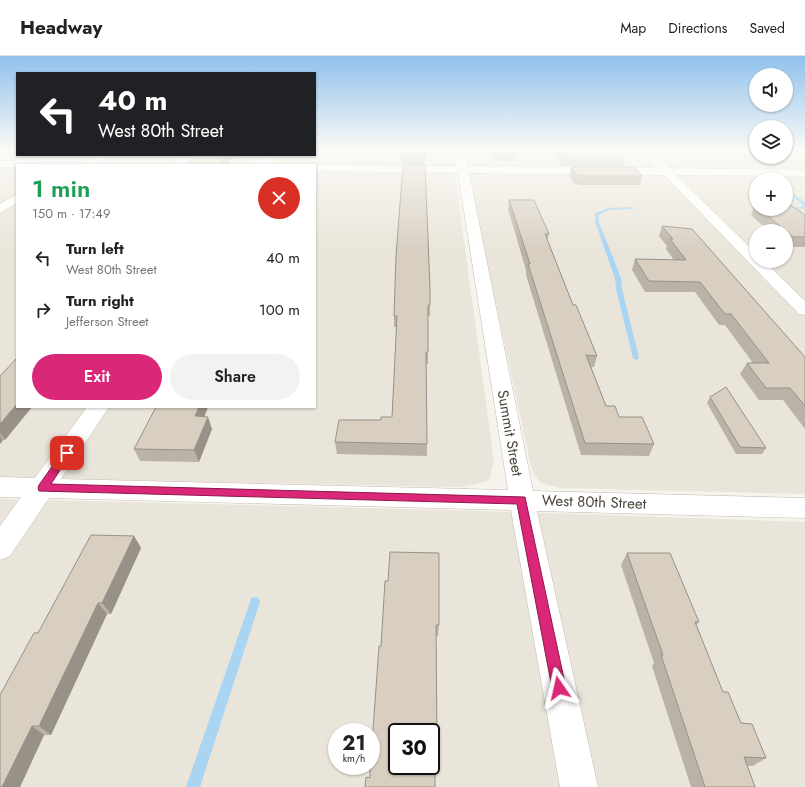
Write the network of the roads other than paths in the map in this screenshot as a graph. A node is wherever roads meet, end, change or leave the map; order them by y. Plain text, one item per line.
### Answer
1 (465, 183) edge
2 (678, 183) edge
3 (16, 199) edge
4 (0, 209) edge
5 (749, 254) edge
6 (763, 268) edge
7 (805, 310) edge
8 (97, 408) edge
9 (0, 487) edge
10 (43, 488) junction
11 (522, 500) junction
12 (805, 508) edge
13 (0, 548) edge
14 (579, 787) edge

1 - 11 street, Summit Street
2 - 5 street
3 - 4 street
6 - 7 street
8 - 10 street
9 - 10 street, West 80th Street
10 - 11 street, West 80th Street
10 - 13 street
11 - 12 street, West 80th Street
11 - 14 street, Summit Street

